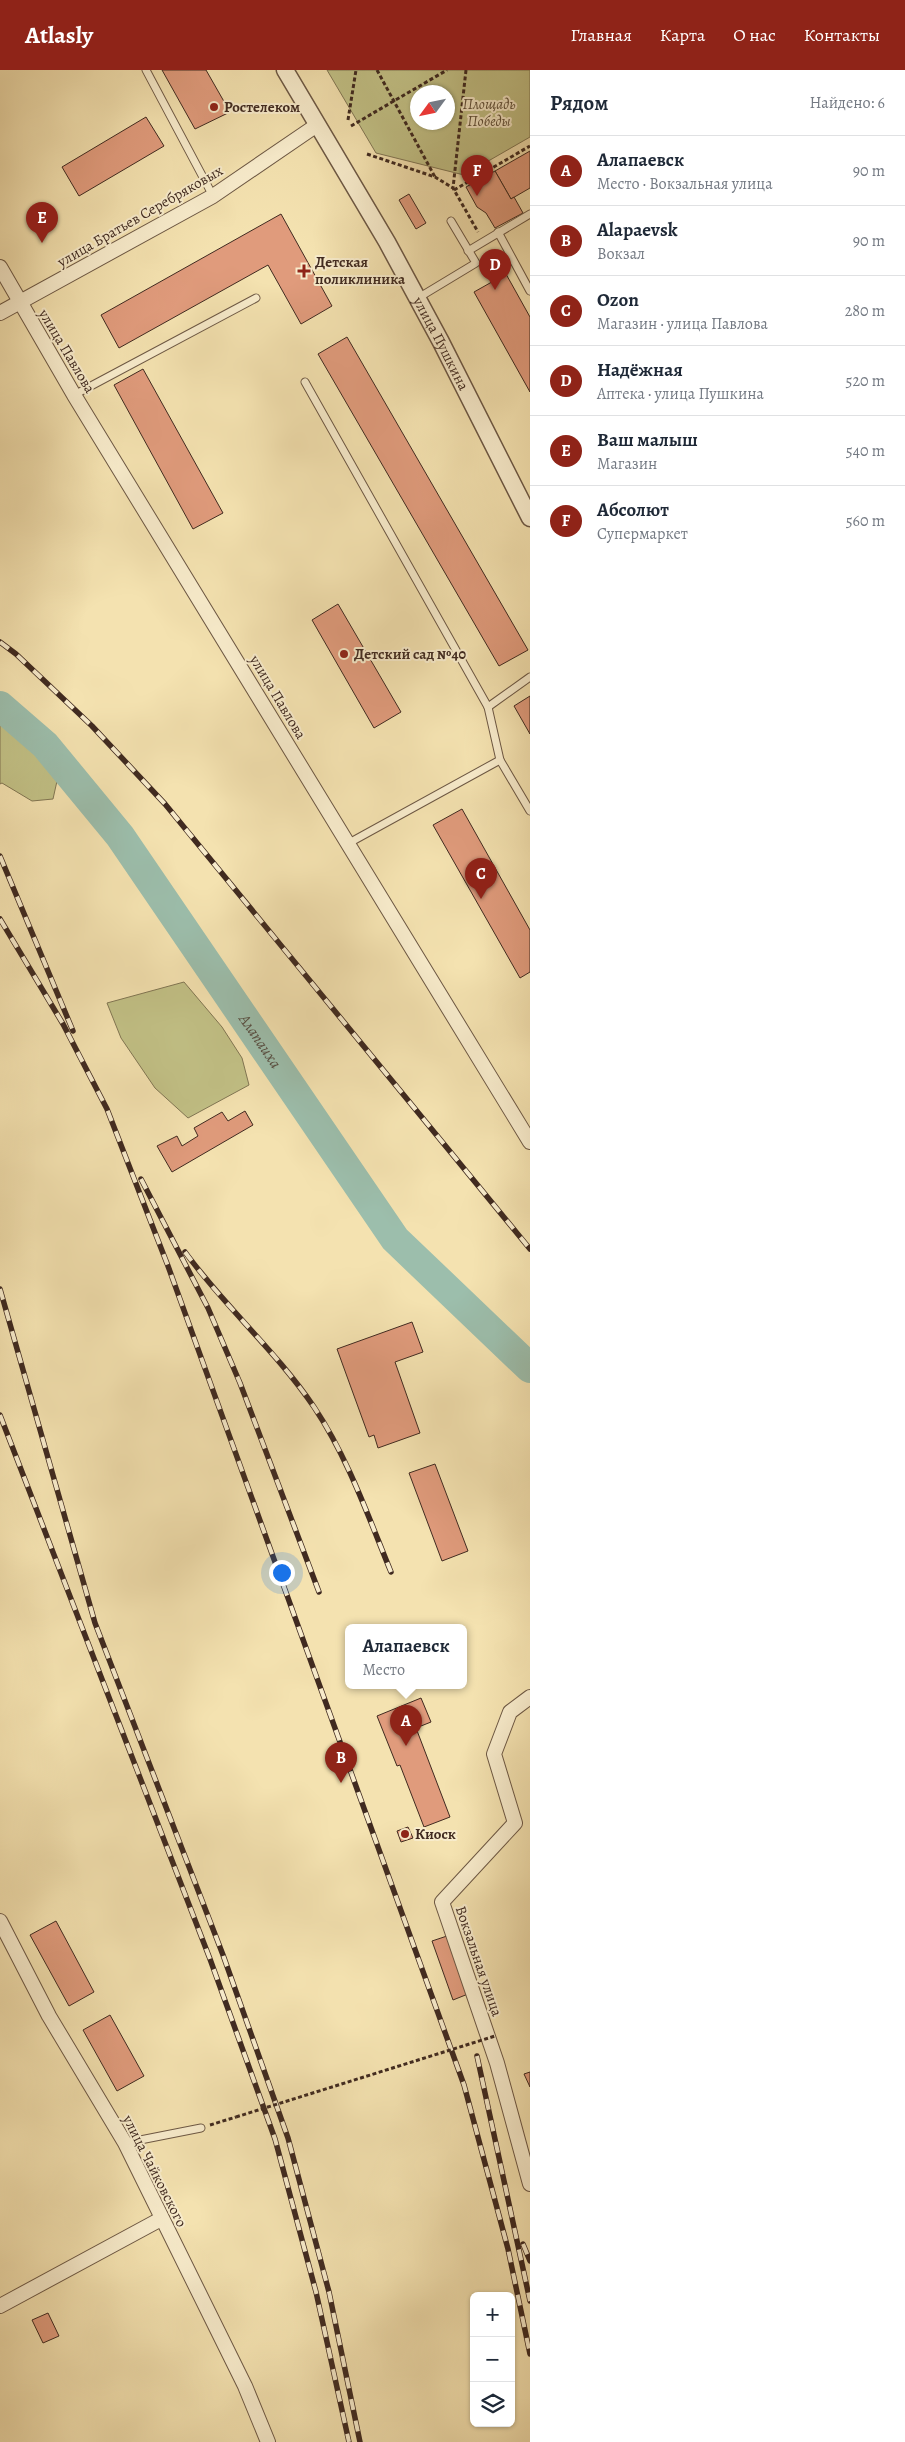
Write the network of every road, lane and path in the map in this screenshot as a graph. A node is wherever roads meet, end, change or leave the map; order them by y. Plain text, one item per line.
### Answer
1 (146, 70) edge
2 (285, 70) edge
3 (356, 70) edge
4 (377, 70) edge
5 (447, 70) edge
6 (466, 70) edge
7 (395, 100) junction
8 (348, 120) dead end
9 (317, 124) junction
10 (350, 126) dead end
11 (530, 146) edge
12 (367, 154) dead end
13 (435, 177) junction
14 (454, 189) junction
15 (213, 196) junction
16 (530, 214) edge
17 (451, 221) dead end
18 (498, 232) junction
19 (483, 241) junction
20 (468, 251) junction
21 (0, 267) edge
22 (530, 291) edge
23 (256, 298) dead end
24 (418, 298) junction
25 (18, 302) junction
26 (0, 313) edge
27 (305, 382) dead end
28 (74, 395) junction
29 (530, 518) edge
30 (530, 678) edge
31 (488, 707) junction
32 (500, 760) junction
33 (530, 811) edge
34 (349, 843) junction
35 (530, 1142) edge
36 (530, 1697) edge
37 (0, 1921) edge
38 (495, 2036) dead end
39 (202, 2128) joint
40 (125, 2143) junction
41 (530, 2184) edge
42 (161, 2219) junction
43 (0, 2306) edge
44 (268, 2442) edge

1 - 15 lane
2 - 9 street, улица Пушкина
3 - 8 path
4 - 7 path
5 - 7 path
6 - 14 path
7 - 10 path
7 - 13 path
9 - 15 street, улица Братьев Серебряковых
9 - 24 street, улица Пушкина
11 - 14 path
12 - 13 path
13 - 14 path
14 - 19 path
15 - 25 street, улица Братьев Серебряковых
16 - 18 lane
17 - 20 lane
18 - 19 lane
18 - 22 lane
19 - 20 lane
20 - 24 lane
21 - 25 street, улица Павлова
23 - 28 lane
24 - 29 street, улица Пушкина
25 - 26 street, улица Братьев Серебряковых
25 - 28 street, улица Павлова
27 - 31 lane
28 - 34 street, улица Павлова
30 - 31 lane
31 - 32 lane
32 - 33 lane
32 - 34 lane
34 - 35 street, улица Павлова
36 - 41 street, Вокзальная улица
37 - 40 street, улица Чайковского
38 - 39 path, bridge
39 - 40 lane
40 - 42 street, улица Чайковского
42 - 43 street
42 - 44 street, улица Чайковского

